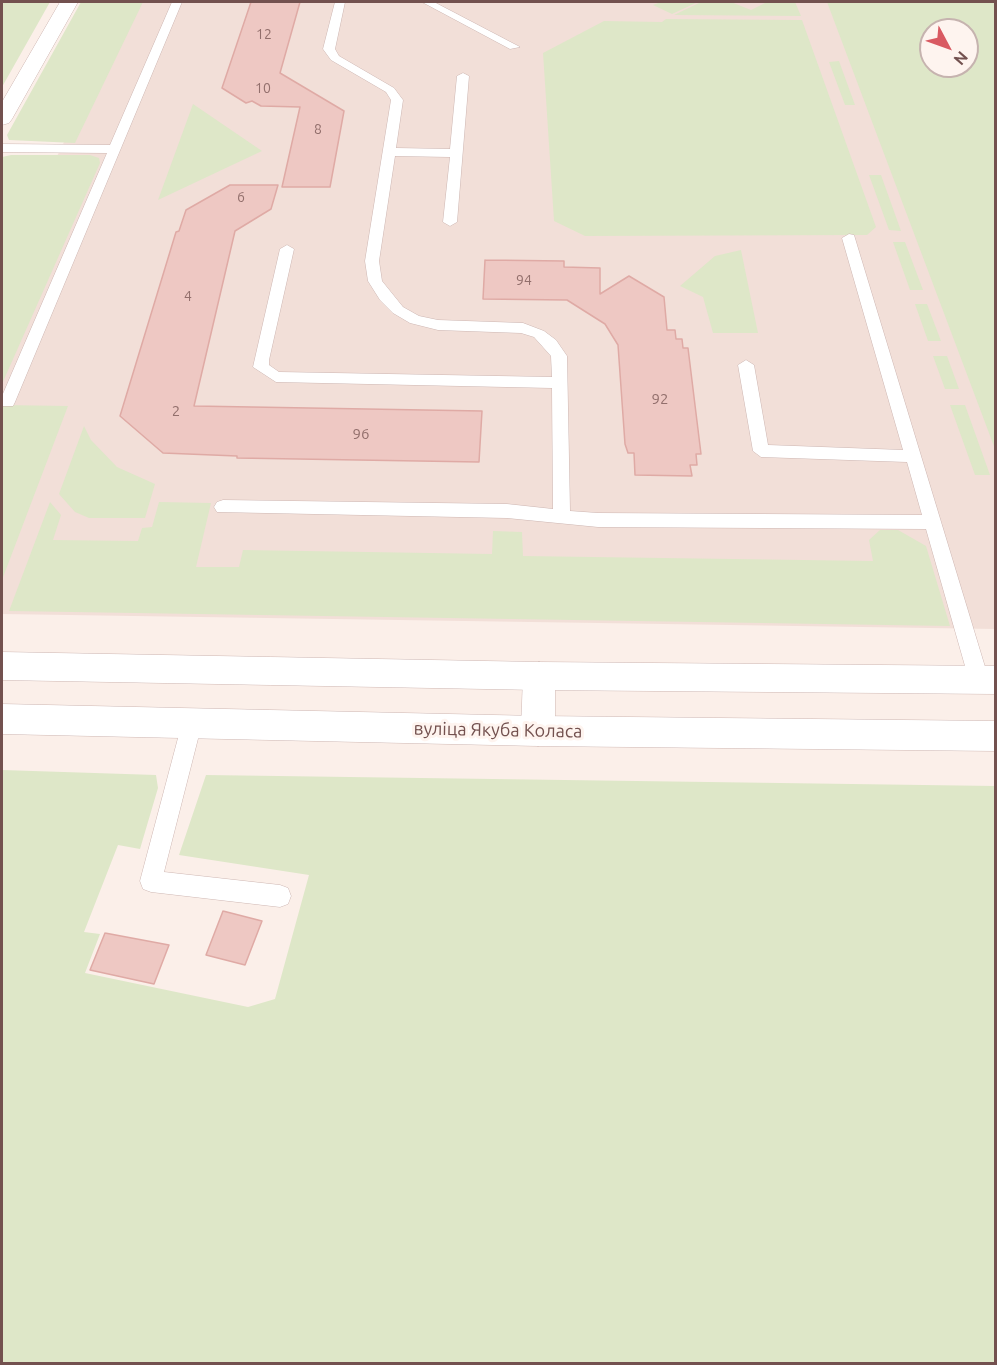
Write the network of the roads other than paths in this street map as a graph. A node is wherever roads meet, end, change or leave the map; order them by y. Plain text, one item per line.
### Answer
1 (69, 2) edge
2 (177, 2) edge
3 (340, 2) edge
4 (427, 2) edge
5 (514, 47) dead end
6 (463, 76) dead end
7 (2, 119) edge
8 (2, 148) edge
9 (114, 149) junction
10 (388, 152) junction
11 (456, 153) junction
12 (450, 222) dead end
13 (849, 238) dead end
14 (287, 249) dead end
15 (746, 364) dead end
16 (559, 383) junction
17 (7, 402) dead end
18 (913, 456) junction
19 (224, 507) dead end
20 (562, 517) junction
21 (933, 522) junction
22 (2, 666) edge
23 (538, 676) junction
24 (987, 680) edge
25 (2, 719) edge
26 (192, 723) junction
27 (538, 731) junction
28 (996, 736) edge
29 (280, 896) dead end

1 - 7 street
2 - 9 lane
3 - 10 lane
4 - 5 lane
6 - 11 lane
8 - 9 lane
9 - 17 lane
10 - 11 lane
10 - 16 lane
11 - 12 lane
13 - 18 lane
14 - 16 lane
15 - 18 lane
16 - 20 lane
18 - 21 lane
19 - 20 lane
20 - 21 lane
21 - 24 lane
22 - 23 street
23 - 24 street
23 - 27 street
25 - 26 street, вуліца Якуба Коласа
26 - 27 street, вуліца Якуба Коласа
26 - 29 lane
27 - 28 street, вуліца Якуба Коласа

